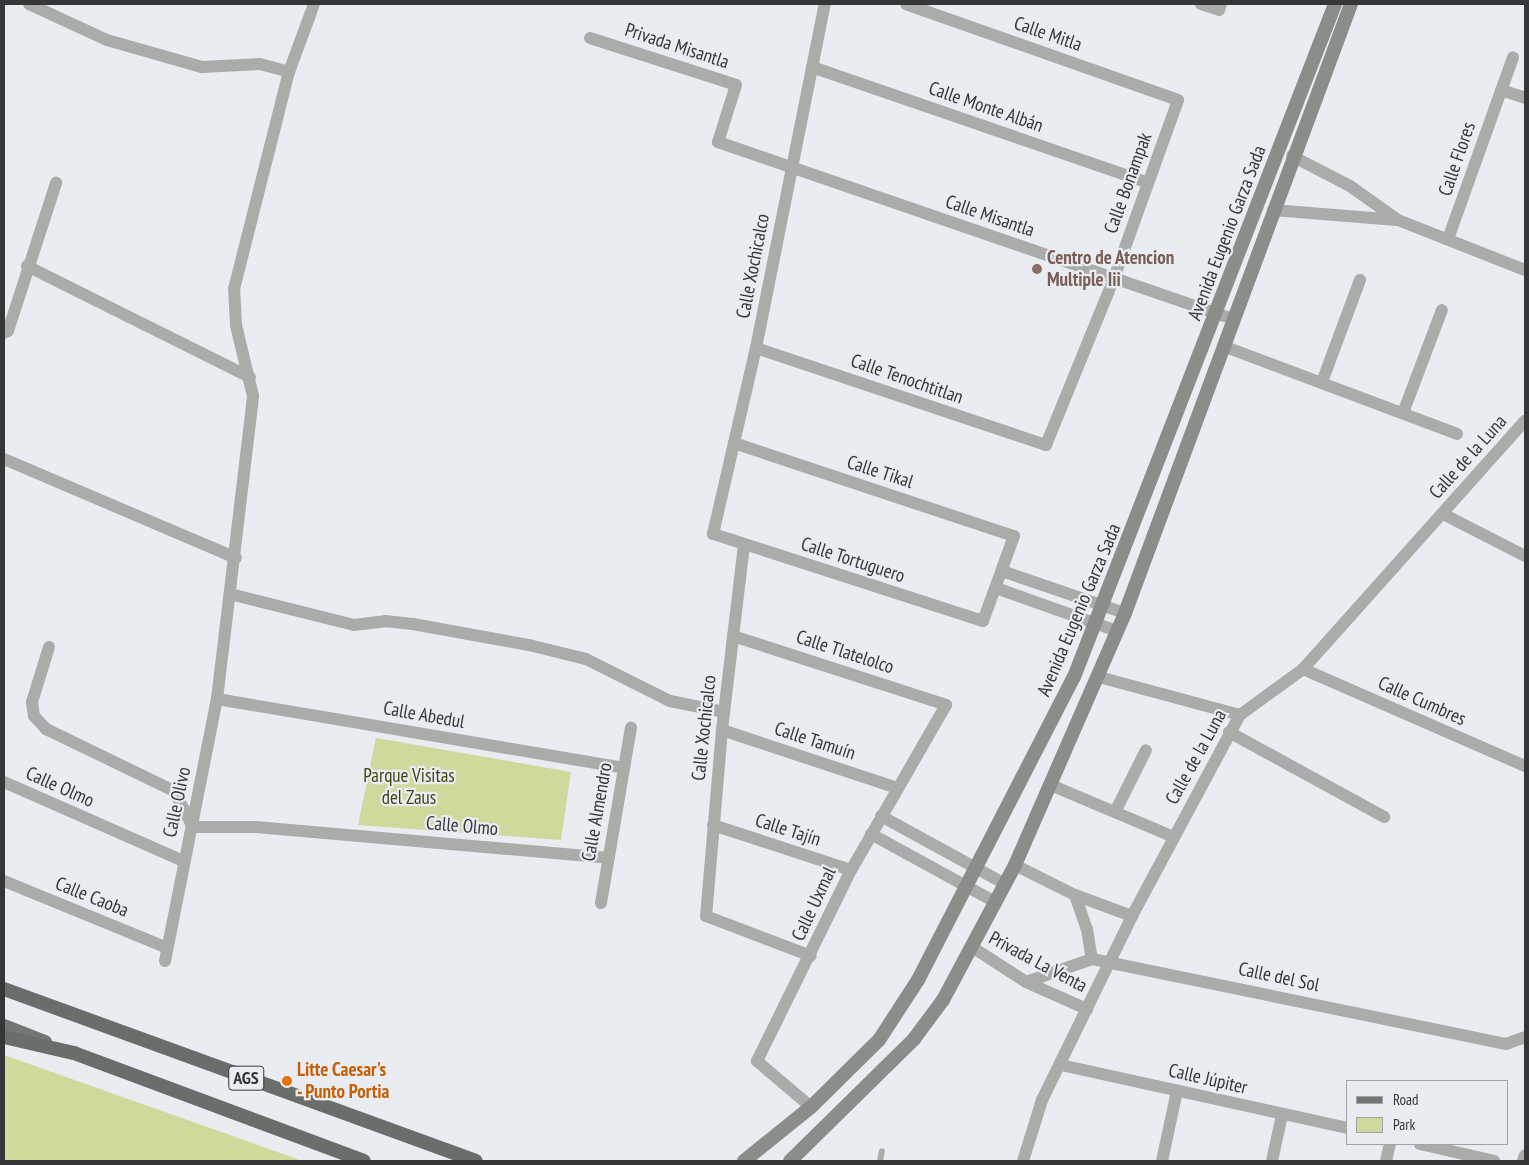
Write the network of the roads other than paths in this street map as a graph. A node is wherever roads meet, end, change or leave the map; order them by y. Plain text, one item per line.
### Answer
1 (29, 4) edge
2 (825, 4) edge
3 (906, 4) edge
4 (1201, 4) edge
5 (1335, 4) edge
6 (1351, 4) edge
7 (316, 5) edge
8 (1220, 7) edge
9 (590, 38) dead end
10 (1514, 57) dead end
11 (812, 67) junction
12 (289, 72) junction
13 (1501, 90) junction
14 (1525, 98) edge
15 (1178, 100) joint
16 (1292, 156) junction
17 (792, 168) junction
18 (56, 183) dead end
19 (1148, 183) junction
20 (1273, 210) junction
21 (1398, 220) junction
22 (1448, 240) junction
23 (27, 266) junction
24 (1525, 270) edge
25 (1114, 278) junction
26 (1360, 280) dead end
27 (1442, 310) dead end
28 (1216, 314) junction
29 (1233, 319) junction
30 (4, 333) edge
31 (1223, 346) junction
32 (756, 348) junction
33 (250, 377) junction
34 (1322, 382) junction
35 (1403, 412) junction
36 (1525, 422) edge
37 (1457, 434) dead end
38 (734, 443) junction
39 (1046, 446) joint
40 (4, 459) edge
41 (1442, 514) junction
42 (713, 534) joint
43 (744, 545) junction
44 (1525, 556) edge
45 (236, 558) junction
46 (1002, 570) junction
47 (996, 588) junction
48 (230, 594) junction
49 (1105, 606) junction
50 (1125, 613) junction
51 (1097, 624) junction
52 (1117, 631) junction
53 (733, 636) junction
54 (49, 647) dead end
55 (1303, 669) junction
56 (1099, 677) junction
57 (217, 699) junction
58 (946, 704) joint
59 (724, 712) junction
60 (1240, 715) junction
61 (631, 728) dead end
62 (722, 730) junction
63 (1229, 732) junction
64 (1146, 750) dead end
65 (1525, 766) edge
66 (624, 768) junction
67 (4, 782) edge
68 (1053, 786) junction
69 (897, 788) junction
70 (1115, 812) junction
71 (881, 816) junction
72 (1384, 817) dead end
73 (713, 825) junction
74 (193, 827) junction
75 (871, 834) junction
76 (1174, 837) junction
77 (609, 858) junction
78 (183, 861) junction
79 (1015, 865) junction
80 (976, 868) junction
81 (851, 870) junction
82 (4, 881) edge
83 (1005, 884) junction
84 (967, 886) junction
85 (1075, 895) junction
86 (995, 902) junction
87 (601, 903) dead end
88 (1132, 916) junction
89 (972, 947) junction
90 (166, 954) joint
91 (811, 956) junction
92 (1092, 959) junction
93 (1112, 962) junction
94 (1026, 982) junction
95 (8, 992) edge
96 (1086, 1009) junction
97 (4, 1026) edge
98 (4, 1037) edge
99 (1525, 1037) edge
100 (74, 1053) junction
101 (1061, 1065) junction
102 (1177, 1091) junction
103 (811, 1107) junction
104 (1282, 1114) junction
105 (1346, 1128) edge
106 (1390, 1145) edge
107 (1424, 1145) edge
108 (882, 1150) dead end
109 (1525, 1155) edge
110 (364, 1161) edge
111 (476, 1161) edge
112 (744, 1161) edge
113 (790, 1161) edge
114 (880, 1161) edge
115 (1023, 1161) edge
116 (1162, 1161) edge
117 (1272, 1161) edge
118 (1386, 1161) edge
119 (1494, 1161) edge
120 (1522, 1161) edge

1 - 12 street
2 - 11 street, Calle Xochicalco
3 - 15 street, Calle Mitla
4 - 8 street
5 - 28 main road, Avenida Eugenio Garza Sada
6 - 16 main road, Avenida Eugenio Garza Sada
7 - 12 street, Calle Olivo
9 - 17 street, Privada Misantla
10 - 13 street, Calle Flores
11 - 17 street, Calle Xochicalco
11 - 19 street, Calle Monte Albán
12 - 33 street, Calle Olivo
13 - 14 street
13 - 22 street, Calle Flores
15 - 19 street, Calle Bonampak
16 - 20 main road, Avenida Eugenio Garza Sada
16 - 21 street
17 - 25 street, Calle Misantla
17 - 32 street, Calle Xochicalco
18 - 23 street
19 - 25 street, Calle Bonampak
20 - 21 street
20 - 29 main road, Avenida Eugenio Garza Sada
21 - 22 street
22 - 24 street
23 - 30 street
23 - 33 street
25 - 28 street, Calle Misantla
25 - 39 street, Calle Bonampak
26 - 34 street
27 - 35 street
28 - 29 street, Calle Misantla
28 - 49 main road, Avenida Eugenio Garza Sada
29 - 31 main road, Avenida Eugenio Garza Sada
31 - 34 street
31 - 50 main road, Avenida Eugenio Garza Sada
32 - 38 street, Calle Xochicalco
32 - 39 street, Calle Tenochtitlan
33 - 45 street, Calle Olivo
34 - 35 street
35 - 37 street
36 - 41 street, Calle de la Luna
38 - 42 street, Calle Xochicalco
38 - 46 street, Calle Tikal
40 - 45 street
41 - 44 street
41 - 55 street, Calle de la Luna
42 - 43 street, Calle Tortuguero
43 - 47 street, Calle Tortuguero
43 - 53 street, Calle Xochicalco
45 - 48 street, Calle Olivo
46 - 47 street
46 - 49 street
47 - 51 street
48 - 57 street, Calle Olivo
48 - 59 street
49 - 50 street
49 - 51 main road, Avenida Eugenio Garza Sada
50 - 52 main road, Avenida Eugenio Garza Sada
51 - 52 street
51 - 80 main road, Avenida Eugenio Garza Sada
52 - 56 main road, Avenida Eugenio Garza Sada
53 - 58 street, Calle Tlatelolco
53 - 59 street, Calle Xochicalco
54 - 74 street
55 - 60 street, Calle de la Luna
55 - 65 street, Calle Cumbres
56 - 60 street
56 - 68 main road, Avenida Eugenio Garza Sada
57 - 66 street, Calle Abedul
57 - 74 street, Calle Olivo
58 - 69 street, Calle Uxmal
59 - 62 street, Calle Xochicalco
60 - 63 street, Calle de la Luna
61 - 66 street, Calle Almendro
62 - 69 street, Calle Tamuín
62 - 73 street, Calle Xochicalco
63 - 72 street
63 - 76 street, Calle de la Luna
64 - 70 street
66 - 77 street, Calle Almendro
67 - 78 street, Calle Olmo
68 - 70 street
68 - 79 main road, Avenida Eugenio Garza Sada
69 - 71 street, Calle Uxmal
70 - 76 street
71 - 75 street, Calle Uxmal
71 - 80 street
73 - 81 street, Calle Tajín
73 - 91 street, Calle Xochicalco
74 - 77 street, Calle Olmo
74 - 78 street, Calle Olivo
75 - 81 street, Calle Uxmal
75 - 84 street
76 - 88 street, Calle de la Luna
77 - 87 street, Calle Almendro
78 - 90 street, Calle Olivo
79 - 83 main road, Avenida Eugenio Garza Sada
79 - 85 street
80 - 83 street
80 - 84 main road, Avenida Eugenio Garza Sada
81 - 91 street, Calle Uxmal
82 - 90 street, Calle Caoba
83 - 86 main road, Avenida Eugenio Garza Sada
84 - 86 street
84 - 103 main road, Avenida Eugenio Garza Sada
85 - 88 street
85 - 92 street
86 - 89 main road, Avenida Eugenio Garza Sada
88 - 93 street, Calle de la Luna
89 - 94 street, Privada La Venta
89 - 113 main road, Avenida Eugenio Garza Sada
91 - 103 street, Calle Uxmal
92 - 93 street, Calle del Sol
92 - 94 street, Calle del Sol
93 - 96 street, Calle de la Luna
93 - 99 street, Calle del Sol
94 - 96 street, Privada La Venta
95 - 111 highway, AGS
96 - 101 street, Calle de la Luna
97 - 100 main road, AGS
98 - 100 highway
100 - 110 highway, AGS
101 - 102 street, Calle Júpiter
101 - 115 street, Calle de la Luna
102 - 104 street, Calle Júpiter
102 - 116 street
103 - 112 main road, Avenida Eugenio Garza Sada
104 - 105 street, Calle Júpiter
104 - 117 street
106 - 118 street
107 - 119 street
108 - 114 lane
109 - 120 street

